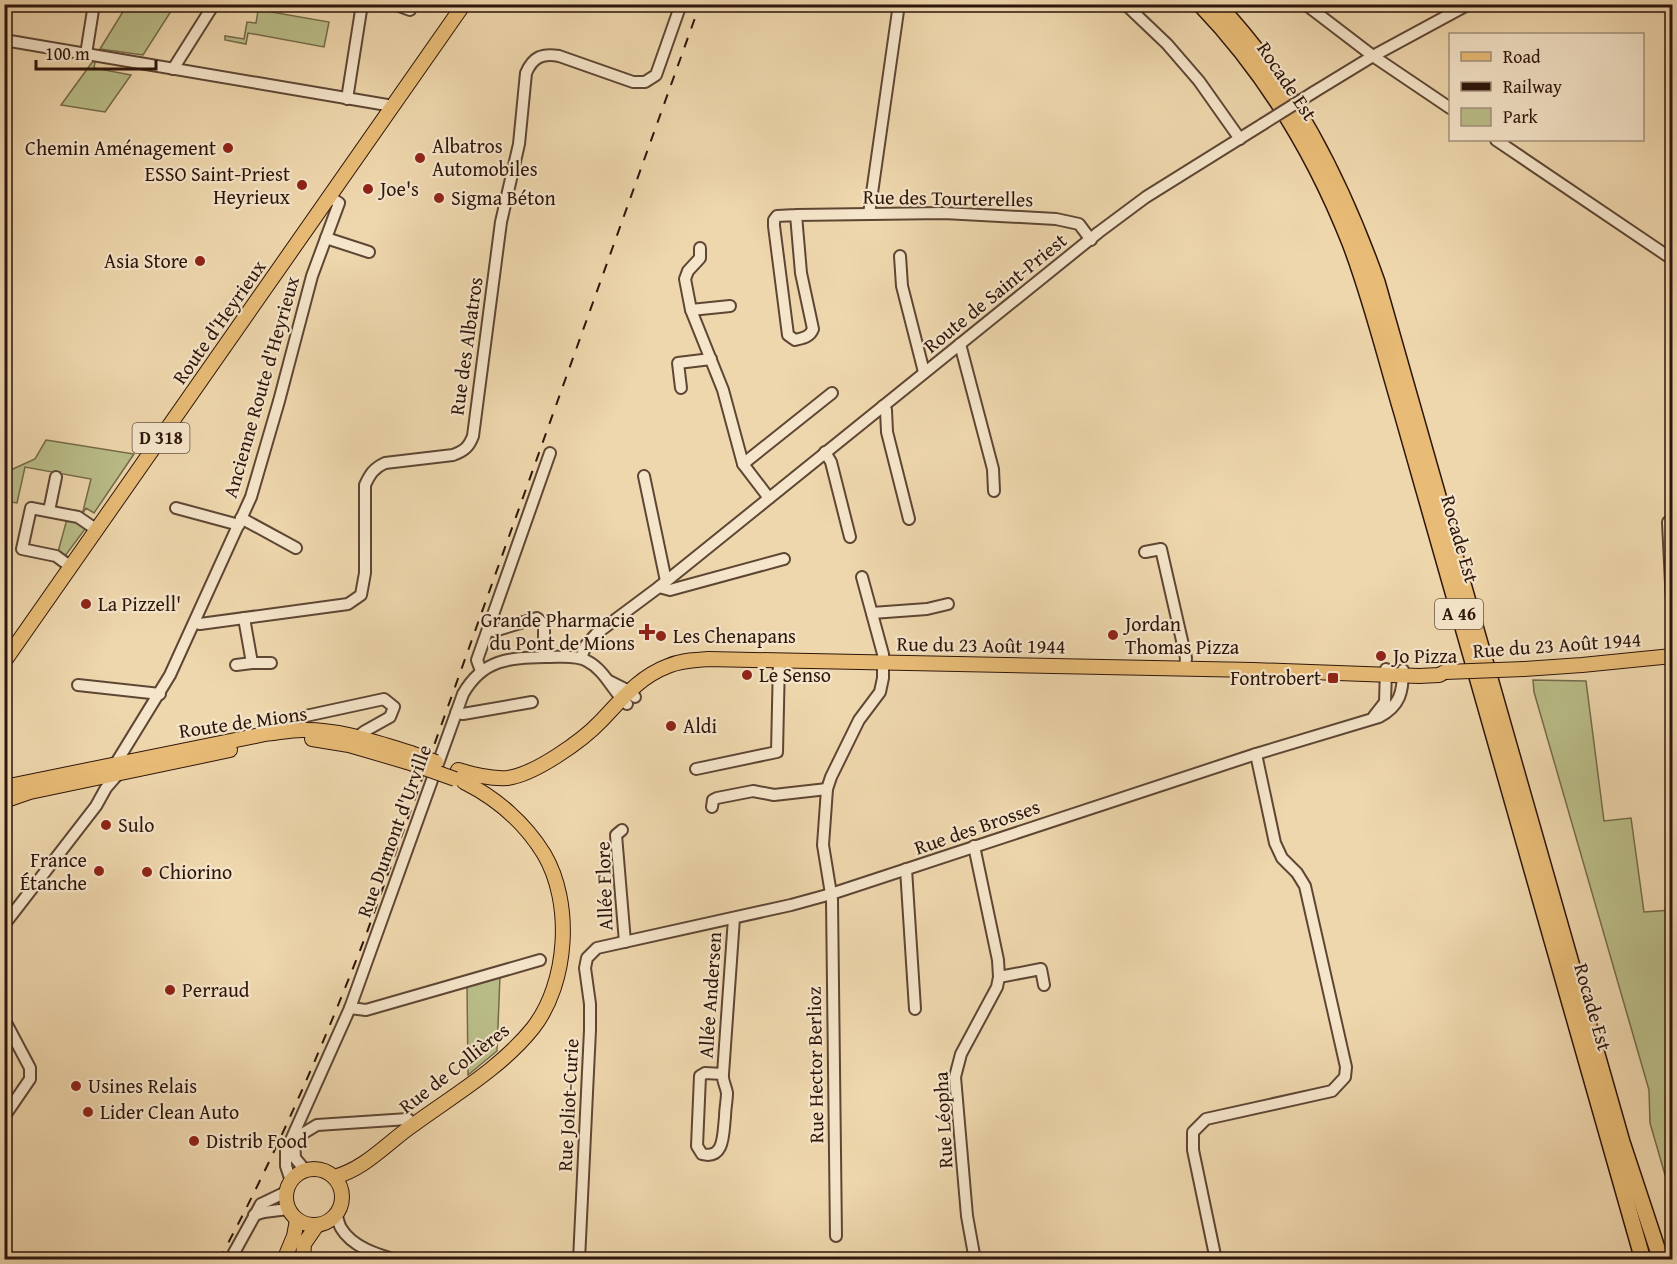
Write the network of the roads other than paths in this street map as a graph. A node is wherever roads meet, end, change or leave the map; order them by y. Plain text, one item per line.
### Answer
1 (94, 4) edge
2 (214, 4) edge
3 (363, 4) edge
4 (394, 4) edge
5 (464, 4) edge
6 (681, 4) edge
7 (899, 4) edge
8 (1125, 4) edge
9 (1200, 4) edge
10 (1216, 4) edge
11 (1305, 4) edge
12 (1468, 4) edge
13 (410, 10) dead end
14 (4, 40) edge
15 (86, 54) junction
16 (1373, 56) junction
17 (173, 69) junction
18 (347, 99) junction
19 (393, 106) junction
20 (1449, 107) edge
21 (1240, 139) junction
22 (1498, 141) edge
23 (330, 197) junction
24 (869, 214) junction
25 (796, 215) junction
26 (326, 238) junction
27 (1090, 240) junction
28 (700, 248) dead end
29 (369, 252) dead end
30 (900, 256) dead end
31 (1672, 259) edge
32 (730, 306) dead end
33 (691, 310) junction
34 (960, 344) junction
35 (711, 359) junction
36 (924, 372) junction
37 (681, 388) dead end
38 (832, 393) dead end
39 (883, 406) junction
40 (825, 452) junction
41 (549, 453) dead end
42 (743, 464) junction
43 (644, 476) dead end
44 (56, 477) dead end
45 (994, 491) dead end
46 (769, 498) junction
47 (176, 508) dead end
48 (49, 511) junction
49 (909, 519) dead end
50 (240, 521) junction
51 (1668, 522) dead end
52 (97, 530) junction
53 (850, 537) dead end
54 (296, 548) dead end
55 (1145, 552) dead end
56 (784, 560) dead end
57 (71, 567) junction
58 (862, 577) dead end
59 (662, 584) junction
60 (948, 604) dead end
61 (1672, 604) edge
62 (872, 613) junction
63 (244, 618) junction
64 (195, 622) junction
65 (488, 630) junction
66 (1672, 656) edge
67 (544, 657) junction
68 (581, 658) junction
69 (779, 661) junction
70 (4, 662) edge
71 (252, 663) junction
72 (271, 663) dead end
73 (884, 663) junction
74 (236, 665) dead end
75 (1185, 669) junction
76 (481, 670) junction
77 (1386, 672) junction
78 (1403, 673) junction
79 (78, 685) dead end
80 (160, 694) junction
81 (628, 698) junction
82 (532, 702) dead end
83 (456, 713) junction
84 (301, 717) dead end
85 (1370, 719) junction
86 (134, 737) junction
87 (353, 740) junction
88 (1256, 754) junction
89 (134, 765) junction
90 (118, 768) junction
91 (696, 769) dead end
92 (459, 777) junction
93 (4, 787) edge
94 (827, 789) junction
95 (4, 801) edge
96 (712, 807) dead end
97 (622, 830) dead end
98 (974, 846) junction
99 (906, 869) junction
100 (831, 894) junction
101 (734, 918) junction
102 (4, 925) edge
103 (625, 942) junction
104 (591, 953) joint
105 (540, 960) dead end
106 (999, 977) junction
107 (1044, 985) dead end
108 (350, 1008) junction
109 (915, 1009) dead end
110 (4, 1019) edge
111 (723, 1074) junction
112 (4, 1118) edge
113 (412, 1125) junction
114 (295, 1134) junction
115 (305, 1170) junction
116 (334, 1178) junction
117 (289, 1186) junction
118 (336, 1214) junction
119 (254, 1215) junction
120 (293, 1215) junction
121 (317, 1225) junction
122 (836, 1236) dead end
123 (230, 1260) edge
124 (284, 1260) edge
125 (303, 1260) edge
126 (397, 1260) edge
127 (579, 1260) edge
128 (975, 1260) edge
129 (1216, 1260) edge
130 (1643, 1260) edge
131 (1659, 1260) edge

1 - 15 street
2 - 17 street
3 - 18 street
4 - 13 street
5 - 19 main road, Route d'Heyrieux / D 318
6 - 63 street, Rue des Albatros
7 - 24 street
8 - 21 street
9 - 130 highway, Rocade Est / A 46
10 - 131 highway, Rocade Est / A 46
11 - 16 street
12 - 16 street, Route de Saint-Priest
14 - 15 street
15 - 17 street
16 - 20 street
16 - 21 street, Route de Saint-Priest, bridge
17 - 18 street
18 - 19 street
19 - 23 main road, Route d'Heyrieux / D 318
21 - 27 street, Route de Saint-Priest
22 - 31 street
23 - 26 street, Ancienne Route d'Heyrieux
23 - 52 main road, Route d'Heyrieux / D 318
24 - 25 street, Rue des Tourterelles
24 - 27 street, Rue des Tourterelles
25 - 25 street
26 - 29 street
26 - 50 street, Ancienne Route d'Heyrieux
27 - 34 street, Route de Saint-Priest
28 - 33 street
30 - 36 street
32 - 33 street
33 - 35 street
34 - 36 street, Route de Saint-Priest
34 - 45 street
35 - 37 street
35 - 42 street
36 - 39 street, Route de Saint-Priest
38 - 42 street
39 - 40 street, Route de Saint-Priest
39 - 49 street
40 - 46 street, Route de Saint-Priest
40 - 53 street
41 - 65 street
42 - 46 street
43 - 59 street
44 - 48 street
46 - 59 street, Route de Saint-Priest
47 - 50 street
48 - 52 street
48 - 57 street
50 - 54 street
50 - 64 street, Ancienne Route d'Heyrieux
51 - 61 street
52 - 57 main road, Route d'Heyrieux / D 318
55 - 75 street
56 - 59 street
57 - 70 main road, Route d'Heyrieux / D 318
58 - 62 street
59 - 68 street, Route de Saint-Priest
60 - 62 street
62 - 73 street
63 - 64 street, Rue des Albatros
63 - 71 street
64 - 80 street, Ancienne Route d'Heyrieux
65 - 67 street
65 - 76 street
66 - 78 main road, Rue du 23 Août 1944, bridge
67 - 68 street
67 - 76 street
68 - 81 street
69 - 73 main road, Rue du 23 Août 1944
69 - 81 main road, Rue du 23 Août 1944
69 - 91 street
71 - 72 street
71 - 74 street
73 - 75 main road, Rue du 23 Août 1944
73 - 94 street
75 - 77 main road, Rue du 23 Août 1944
76 - 83 street, Rue Dumont d'Urville
77 - 78 main road, Rue du 23 Août 1944
77 - 85 street
78 - 85 street, Rue des Brosses
79 - 80 street
80 - 86 street, Ancienne Route d'Heyrieux
81 - 92 main road, Rue du 23 Août 1944
82 - 83 street
83 - 108 street, Rue Dumont d'Urville
84 - 87 street
85 - 88 street, Rue des Brosses
86 - 89 street
86 - 90 street, Ancienne Route d'Heyrieux
87 - 89 main road, Route de Mions
87 - 92 main road, Route de Mions, bridge
88 - 98 street, Rue des Brosses
88 - 129 street
89 - 90 main road, Route de Mions
90 - 93 main road, Route de Mions
90 - 95 main road, Route de Mions
90 - 102 street, Ancienne Route d'Heyrieux
92 - 113 main road, Rue de Collières
94 - 96 street
94 - 100 street, Rue Hector Berlioz
97 - 103 street, Allée Flore
98 - 99 street, Rue des Brosses
98 - 106 street, Rue Léopha
99 - 100 street, Rue des Brosses
99 - 109 street
100 - 101 street, Rue des Brosses
100 - 122 street, Rue Hector Berlioz
101 - 103 street, Rue des Brosses
101 - 111 street, Allée Andersen
103 - 104 street, Rue des Brosses
104 - 127 street, Rue Joliot-Curie
105 - 108 street
106 - 107 street
106 - 128 street, Rue Léopha
108 - 114 street, Rue Dumont d'Urville
110 - 112 street
111 - 111 street, Allée Andersen
113 - 114 street
113 - 116 main road, Rue de Collières
114 - 115 street
114 - 117 street, Rue Dumont d'Urville
115 - 116 main road
115 - 117 main road
116 - 118 main road
117 - 119 street
117 - 120 main road
118 - 121 main road
118 - 126 street
119 - 120 street
119 - 123 street
120 - 121 main road
120 - 124 main road
121 - 125 main road

